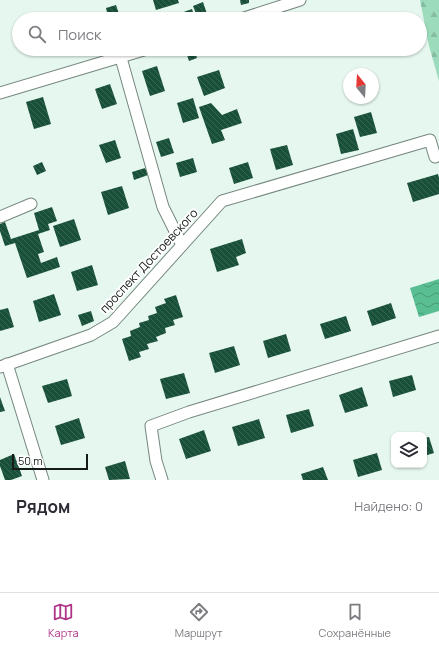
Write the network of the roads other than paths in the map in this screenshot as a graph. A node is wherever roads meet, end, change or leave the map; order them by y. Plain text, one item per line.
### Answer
1 (300, 0) edge
2 (263, 12) edge
3 (127, 56) edge
4 (121, 58) junction
5 (0, 93) edge
6 (435, 157) dead end
7 (31, 204) dead end
8 (0, 217) edge
9 (182, 245) junction
10 (439, 336) edge
11 (4, 365) edge
12 (43, 480) edge
13 (162, 480) edge

1 - 2 street
3 - 4 street
4 - 5 street
4 - 9 street
6 - 9 street, проспект Достоевского
7 - 8 street
9 - 11 street, проспект Достоевского
10 - 13 street
11 - 12 street

